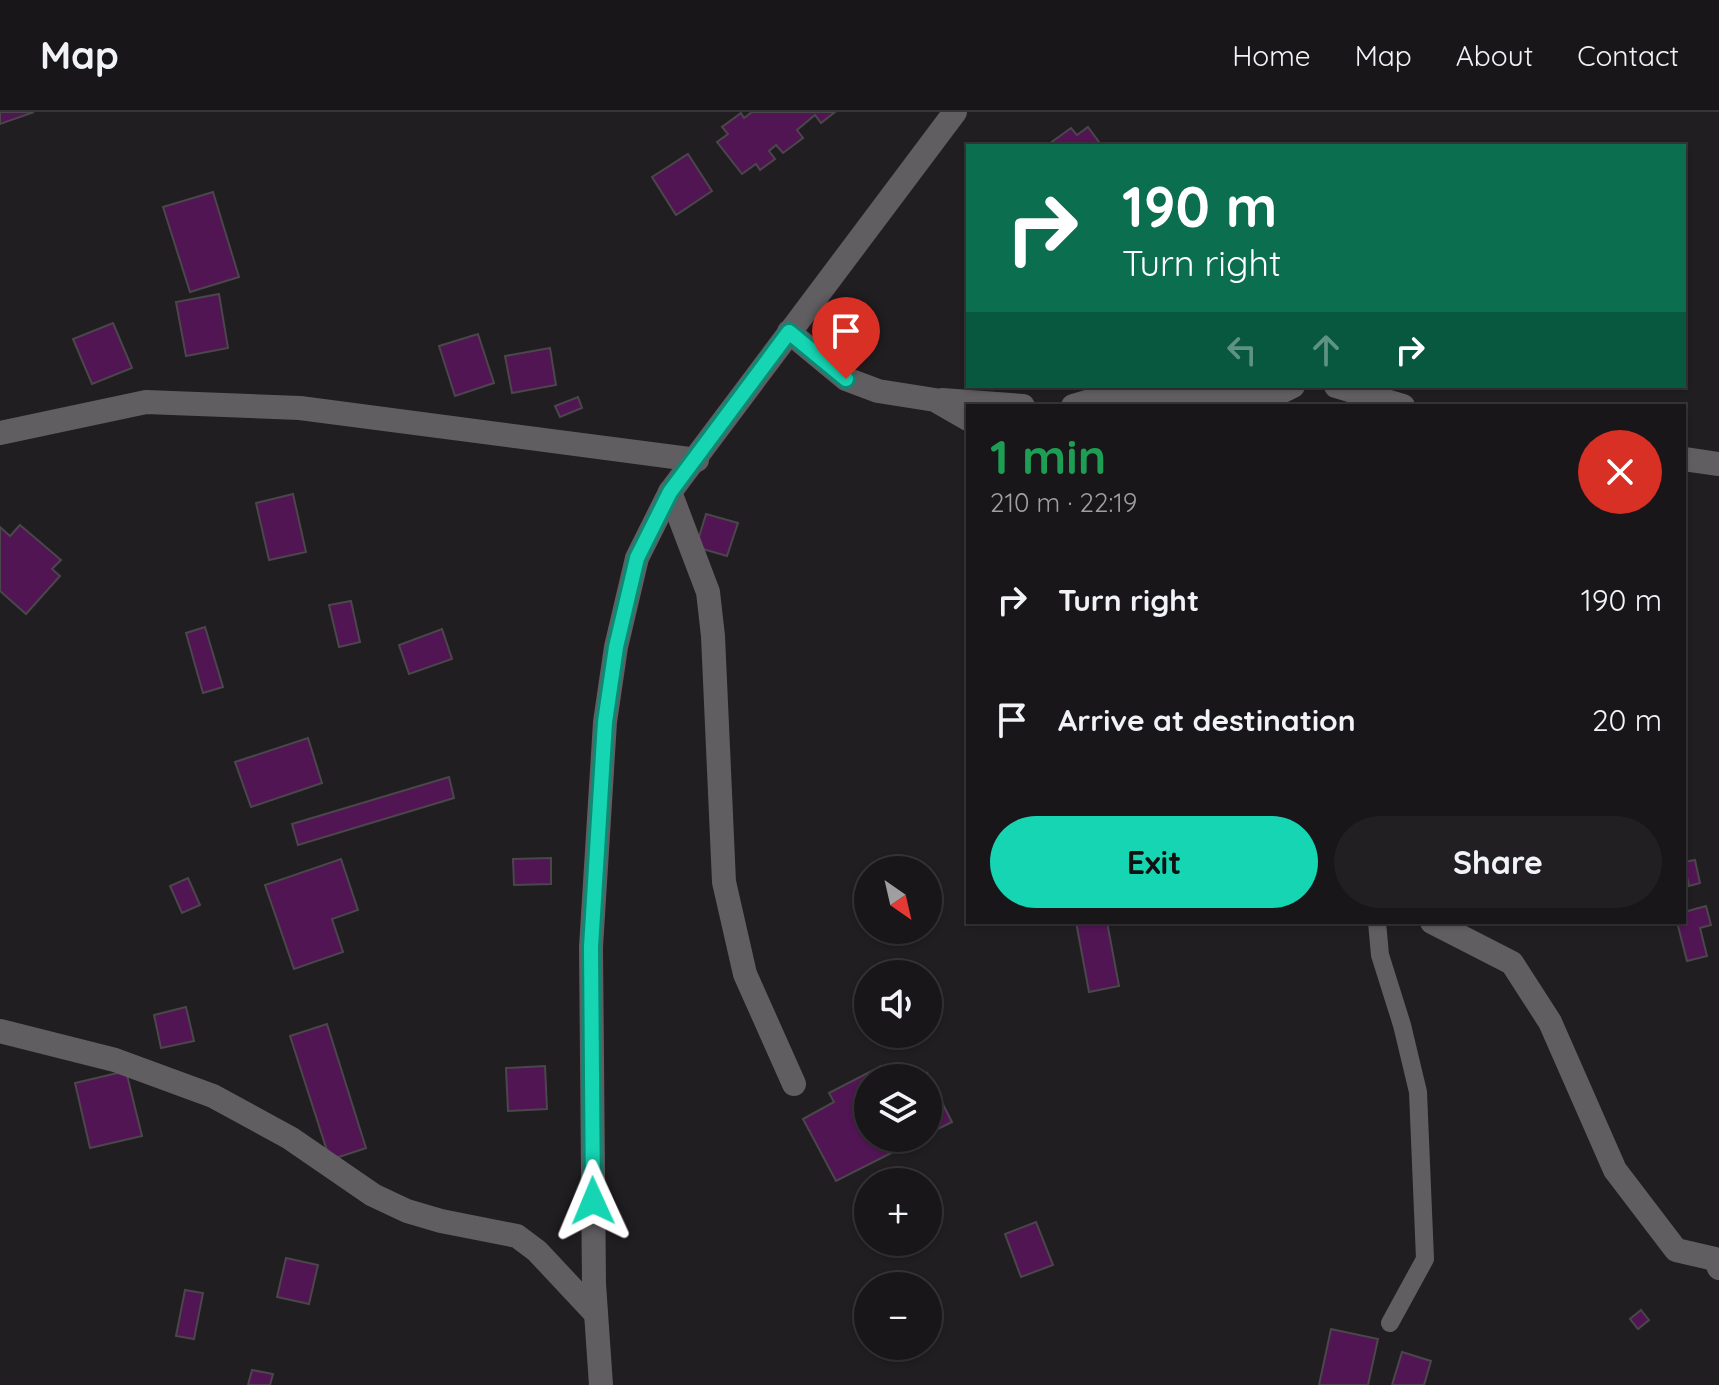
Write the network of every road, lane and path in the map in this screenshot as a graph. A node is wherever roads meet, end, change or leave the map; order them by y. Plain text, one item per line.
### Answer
1 (955, 112) edge
2 (789, 332) junction
3 (1289, 388) edge
4 (1343, 388) edge
5 (935, 400) junction
6 (994, 404) edge
7 (1080, 404) edge
8 (1396, 404) edge
9 (966, 418) edge
10 (0, 433) edge
11 (1686, 459) edge
12 (697, 460) junction
13 (1719, 464) edge
14 (670, 492) junction
15 (1377, 924) edge
16 (1436, 924) edge
17 (0, 1031) edge
18 (794, 1084) dead end
19 (1719, 1268) edge
20 (596, 1314) junction
21 (1390, 1323) dead end
22 (601, 1385) edge

1 - 2 street
2 - 5 street
2 - 12 street
3 - 7 street
4 - 8 street
5 - 6 street
5 - 9 street
10 - 12 street
11 - 13 street
12 - 14 street
14 - 18 street
14 - 20 street
15 - 21 lane
16 - 19 street
17 - 20 street
20 - 22 street

